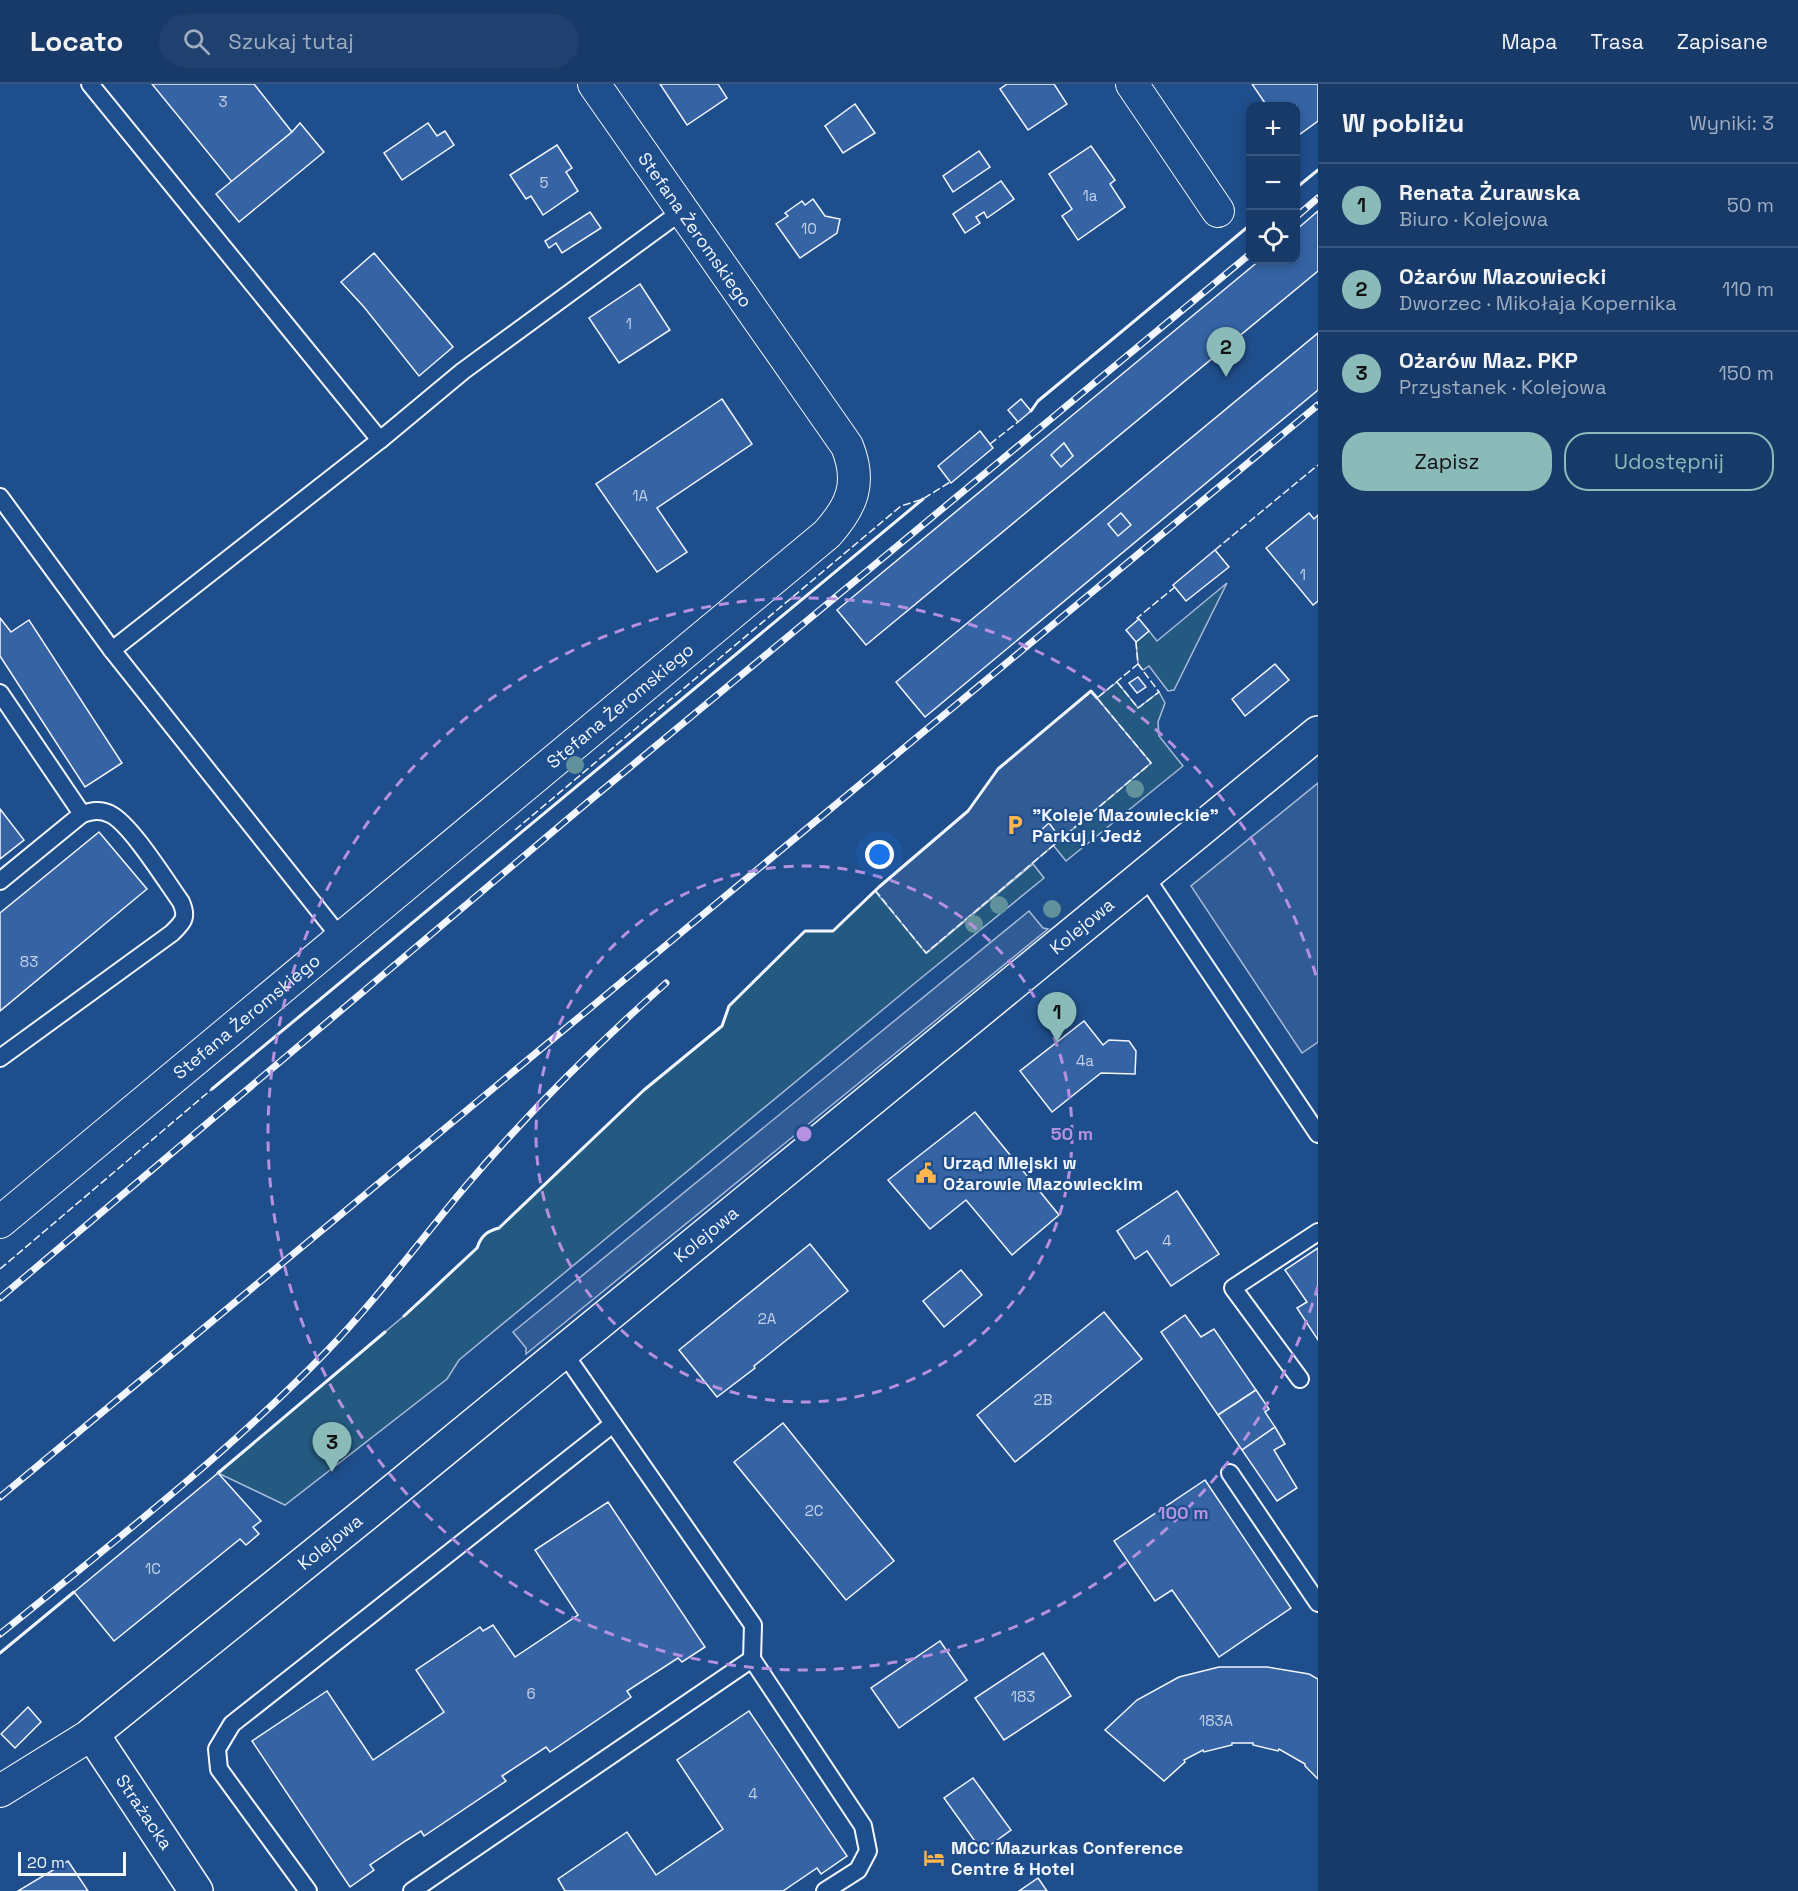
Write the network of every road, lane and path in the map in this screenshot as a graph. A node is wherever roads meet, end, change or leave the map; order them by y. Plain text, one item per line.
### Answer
1 (90, 84) edge
2 (594, 84) edge
3 (1132, 84) edge
4 (682, 211) junction
5 (1218, 211) dead end
6 (380, 440) junction
7 (0, 497) edge
8 (112, 650) junction
9 (0, 693) edge
10 (1318, 733) edge
11 (82, 814) junction
12 (1144, 876) junction
13 (0, 882) edge
14 (340, 937) junction
15 (0, 1058) edge
16 (1318, 1134) edge
17 (0, 1222) edge
18 (1318, 1232) edge
19 (564, 1353) junction
20 (1300, 1379) dead end
21 (613, 1424) junction
22 (1230, 1473) dead end
23 (1318, 1603) edge
24 (752, 1659) junction
25 (92, 1734) junction
26 (0, 1791) edge
27 (196, 1891) edge
28 (308, 1891) edge
29 (412, 1891) edge
30 (825, 1891) edge

1 - 6 lane
2 - 4 street, Stefana Żeromskiego
3 - 5 street
4 - 6 lane
4 - 14 street, Stefana Żeromskiego
6 - 8 lane
7 - 8 lane
8 - 14 lane
9 - 11 lane
10 - 12 street, Kolejowa
11 - 13 lane
11 - 15 lane
12 - 16 lane
12 - 19 street, Kolejowa
14 - 17 street, Stefana Żeromskiego
18 - 20 lane
19 - 21 lane
19 - 25 street, Kolejowa
21 - 24 lane
21 - 28 lane
22 - 23 lane
24 - 29 lane
24 - 30 lane
25 - 26 street
25 - 27 street, Strażacka

